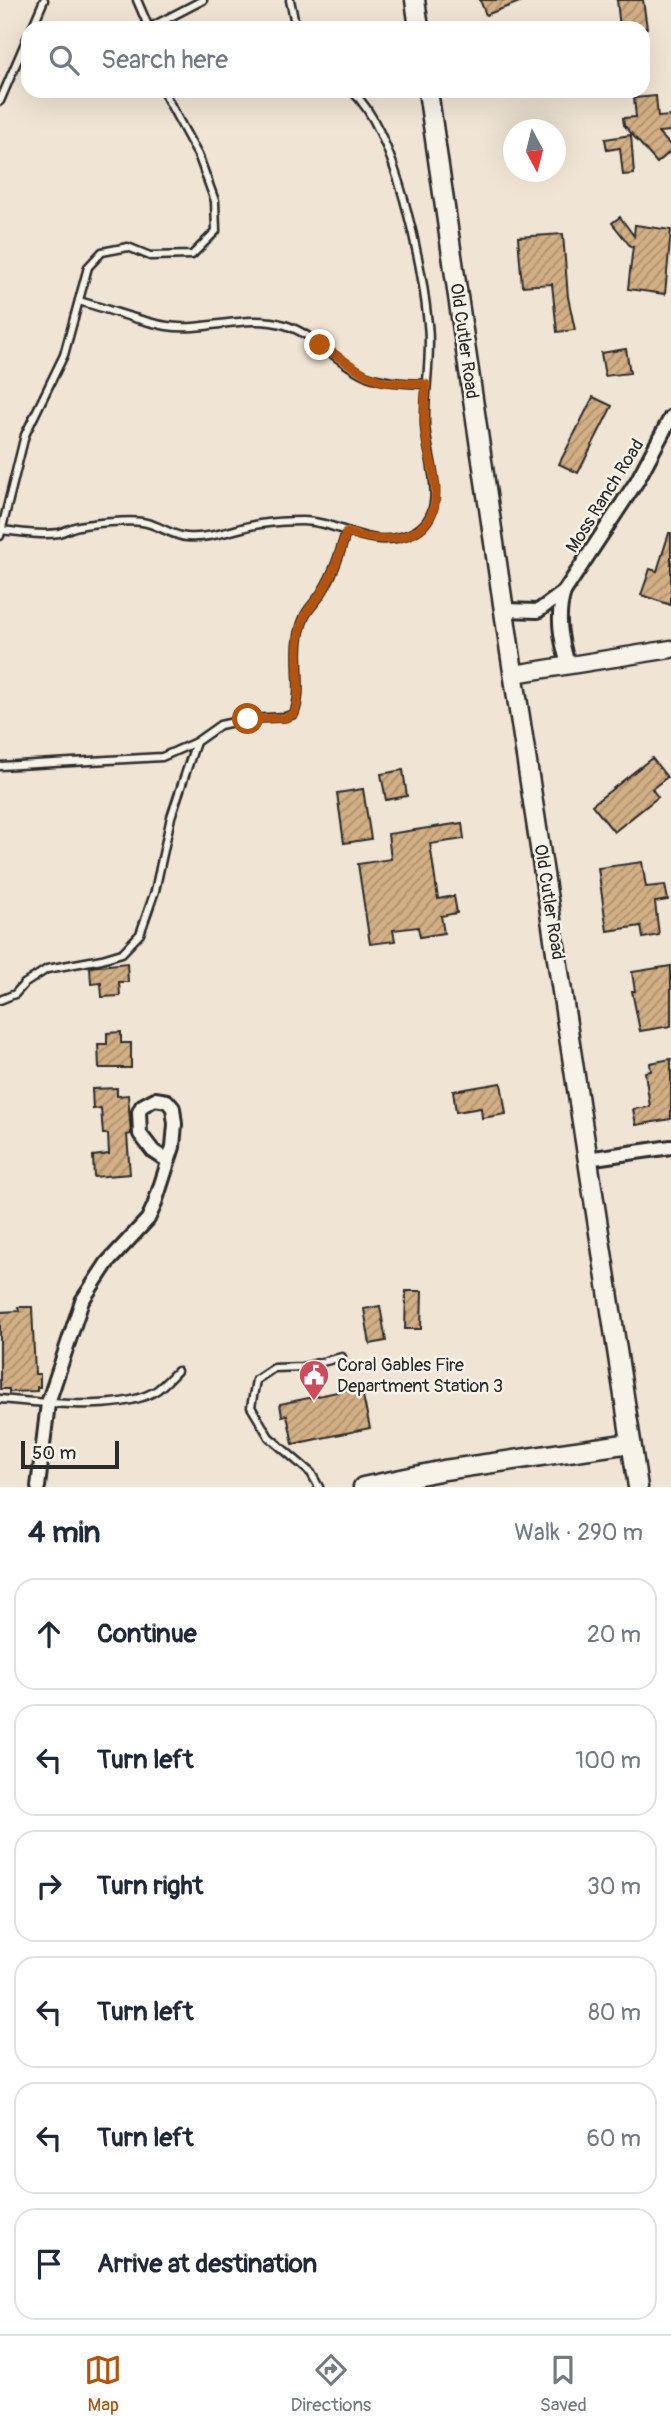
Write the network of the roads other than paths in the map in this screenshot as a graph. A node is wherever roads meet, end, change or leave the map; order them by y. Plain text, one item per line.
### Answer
1 (44, 0) edge
2 (137, 0) edge
3 (203, 0) edge
4 (290, 0) edge
5 (415, 0) edge
6 (35, 21) edge
7 (146, 21) edge
8 (162, 21) edge
9 (294, 21) edge
10 (418, 21) edge
11 (21, 52) edge
12 (167, 98) edge
13 (357, 98) edge
14 (429, 98) edge
15 (0, 101) edge
16 (79, 301) junction
17 (426, 384) junction
18 (671, 417) edge
19 (346, 532) junction
20 (1, 533) edge
21 (564, 592) junction
22 (504, 610) junction
23 (671, 649) edge
24 (568, 664) junction
25 (514, 674) junction
26 (196, 742) junction
27 (0, 766) edge
28 (0, 1000) edge
29 (671, 1147) edge
30 (587, 1159) junction
31 (168, 1161) junction
32 (342, 1357) dead end
33 (177, 1371) dead end
34 (0, 1399) edge
35 (48, 1403) junction
36 (632, 1443) junction
37 (38, 1487) edge
38 (319, 1487) edge
39 (363, 1487) edge
40 (638, 1487) edge

1 - 6 lane
2 - 7 lane
3 - 8 lane
4 - 9 lane
5 - 10 main road
11 - 15 lane
12 - 16 lane
13 - 17 lane
14 - 22 main road, Old Cutler Road
16 - 17 lane
16 - 20 lane
17 - 19 lane
18 - 21 street, Moss Ranch Road
19 - 20 lane
19 - 26 lane
21 - 22 street, Moss Ranch Road
21 - 24 street, Moss Ranch Road
22 - 25 main road, Old Cutler Road
23 - 24 street
24 - 25 street
25 - 30 main road, Old Cutler Road
26 - 27 lane
26 - 28 lane
29 - 30 street
30 - 36 main road, Old Cutler Road
31 - 31 street
31 - 35 street
32 - 38 lane
33 - 35 lane
34 - 35 lane
35 - 37 street
36 - 39 main road
36 - 40 main road, Old Cutler Road

